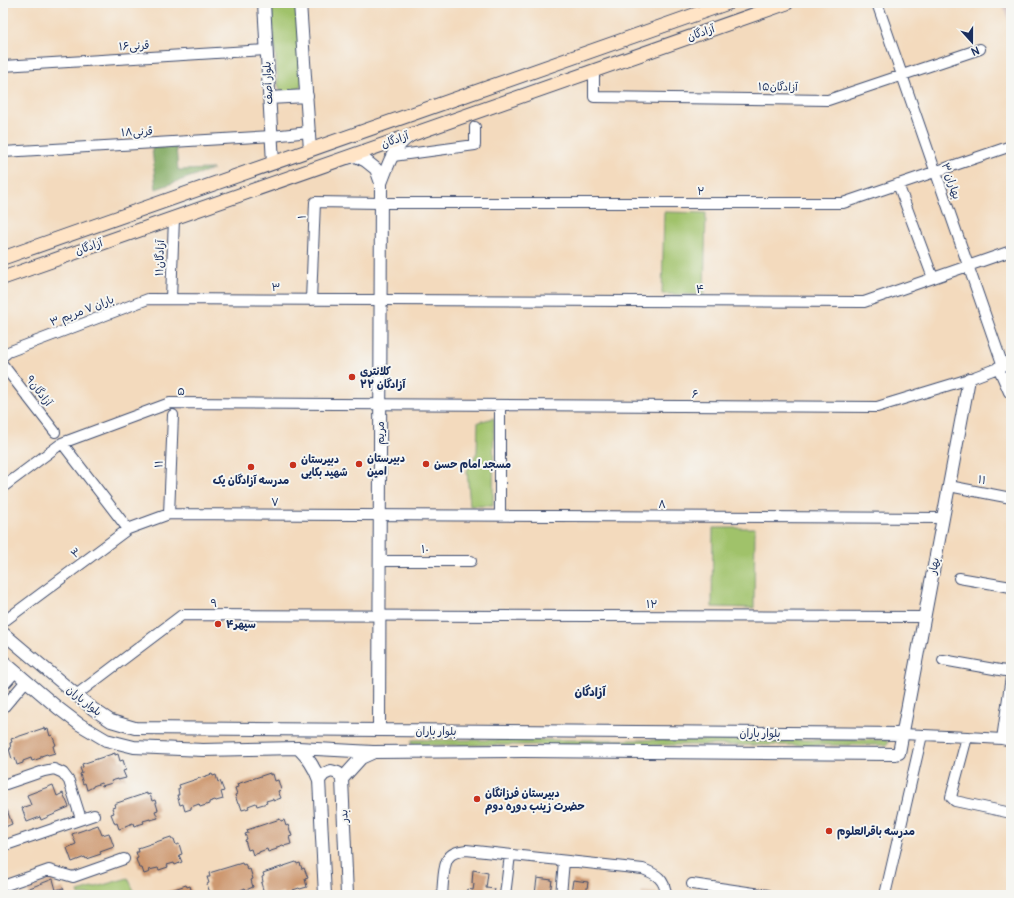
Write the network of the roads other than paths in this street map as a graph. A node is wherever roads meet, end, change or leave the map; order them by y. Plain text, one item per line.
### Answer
1 (264, 3) edge
2 (300, 3) edge
3 (728, 3) edge
4 (787, 3) edge
5 (877, 3) edge
6 (678, 21) junction
7 (684, 39) junction
8 (980, 49) dead end
9 (266, 50) junction
10 (3, 66) edge
11 (594, 71) junction
12 (902, 75) junction
13 (307, 96) junction
14 (269, 98) junction
15 (475, 127) dead end
16 (309, 132) junction
17 (414, 134) junction
18 (272, 136) junction
19 (1011, 146) edge
20 (310, 150) junction
21 (3, 152) edge
22 (392, 156) junction
23 (344, 158) junction
24 (273, 163) junction
25 (935, 171) junction
26 (381, 183) junction
27 (898, 184) junction
28 (381, 203) junction
29 (174, 218) junction
30 (1011, 251) edge
31 (3, 258) edge
32 (968, 266) junction
33 (3, 278) edge
34 (933, 278) junction
35 (171, 299) junction
36 (311, 300) junction
37 (381, 300) junction
38 (3, 356) edge
39 (3, 365) edge
40 (1004, 366) edge
41 (969, 379) junction
42 (1011, 392) edge
43 (380, 405) junction
44 (500, 405) junction
45 (173, 415) dead end
46 (55, 432) dead end
47 (62, 443) junction
48 (949, 486) junction
49 (3, 487) edge
50 (1011, 498) edge
51 (169, 514) junction
52 (380, 514) junction
53 (500, 515) junction
54 (943, 518) junction
55 (128, 529) junction
56 (380, 561) junction
57 (471, 561) dead end
58 (959, 578) dead end
59 (1011, 587) edge
60 (380, 615) junction
61 (924, 617) junction
62 (3, 622) edge
63 (3, 633) edge
64 (943, 660) dead end
65 (3, 661) edge
66 (15, 672) junction
67 (1011, 672) edge
68 (1011, 677) edge
69 (26, 681) junction
70 (3, 686) edge
71 (76, 695) junction
72 (3, 708) edge
73 (379, 730) junction
74 (524, 731) junction
75 (902, 734) junction
76 (922, 735) junction
77 (967, 737) junction
78 (1006, 740) edge
79 (298, 748) junction
80 (523, 751) junction
81 (373, 752) junction
82 (899, 753) joint
83 (342, 779) junction
84 (320, 780) junction
85 (3, 786) edge
86 (1011, 813) edge
87 (94, 815) dead end
88 (81, 819) junction
89 (3, 846) edge
90 (510, 855) junction
91 (124, 859) dead end
92 (564, 861) junction
93 (692, 884) dead end
94 (3, 886) edge
95 (324, 895) edge
96 (347, 895) edge
97 (442, 895) edge
98 (505, 895) edge
99 (560, 895) edge
100 (666, 895) edge
101 (768, 895) edge
102 (885, 895) edge

1 - 9 street, بلوار آصف
2 - 13 street
3 - 6 main road, آزادگان
4 - 7 main road, آزادگان
5 - 12 street, بهاران ۳
6 - 7 main road
6 - 20 main road, آزادگان
7 - 11 main road, آزادگان
8 - 12 street, آزادگان۱۵
9 - 10 street, قرنی۱۶
9 - 14 street, بلوار آصف
11 - 12 street, آزادگان۱۵
11 - 17 main road, آزادگان
12 - 25 street, بهاران ۳
13 - 14 street
13 - 16 street
14 - 18 street, بلوار آصف
15 - 22 street
16 - 18 street, قرنی۱۸
16 - 20 street
17 - 22 street
17 - 23 main road, آزادگان
18 - 21 street, قرنی۱۸
18 - 24 street, بلوار آصف
19 - 25 street, ۲
20 - 24 main road, آزادگان
22 - 26 street
23 - 26 street
23 - 29 main road, آزادگان
24 - 31 main road, آزادگان
25 - 27 street, ۲
25 - 32 street, بهاران ۳
26 - 28 street, مریم
27 - 28 street, ۲
27 - 34 street
28 - 36 street, ۱
28 - 37 street, مریم
29 - 33 main road, آزادگان
29 - 35 street, آزادگان۱۱
30 - 32 street, ۴
32 - 34 street, ۴
32 - 40 street, بهاران ۳
34 - 37 street, ۴
35 - 36 street, ۳
35 - 38 street, باران ۷ مریم ۳
36 - 37 street, ۳
37 - 43 street, مریم
39 - 46 street, آزادگان۹
40 - 41 street, ۶
40 - 42 street, بهاران ۳
41 - 44 street, ۶
41 - 48 street, بهار
43 - 44 street, ۶
43 - 47 street, ۵
43 - 52 street, مریم
44 - 53 street
45 - 51 street, ۱۱
47 - 49 street, ۵
47 - 55 street
48 - 50 street, ۱۱
48 - 54 street, بهار
51 - 52 street, ۷
51 - 55 street, ۳
52 - 53 street, ۸
52 - 56 street, مریم
53 - 54 street, ۸
54 - 61 street, بهار
55 - 62 street, ۳
56 - 57 street, ۱۰
56 - 60 street, مریم
58 - 59 street
60 - 61 street, ۱۲
60 - 71 street, ۹
60 - 73 street, مریم
61 - 75 street, بهار
63 - 71 street, بلوار باران
64 - 67 street
65 - 66 street, بلوار باران
66 - 69 street, بلوار باران
66 - 70 street
68 - 78 street
69 - 72 street
69 - 79 street, بلوار باران
71 - 73 street, بلوار باران
73 - 74 street, بلوار باران
74 - 75 street, بلوار باران
74 - 80 street
75 - 76 street
75 - 82 street, بهار
76 - 77 street
76 - 102 street
77 - 78 street
77 - 86 street
79 - 81 street, بلوار باران
79 - 84 street, بدر
80 - 81 street, بلوار باران
80 - 82 street, بلوار باران
81 - 83 street
83 - 84 street
83 - 96 street, بدر
84 - 95 street, بدر
85 - 88 street
87 - 88 street
88 - 89 street
90 - 92 street
90 - 97 street
90 - 98 street
91 - 94 street
92 - 99 street
92 - 100 street
93 - 101 street

